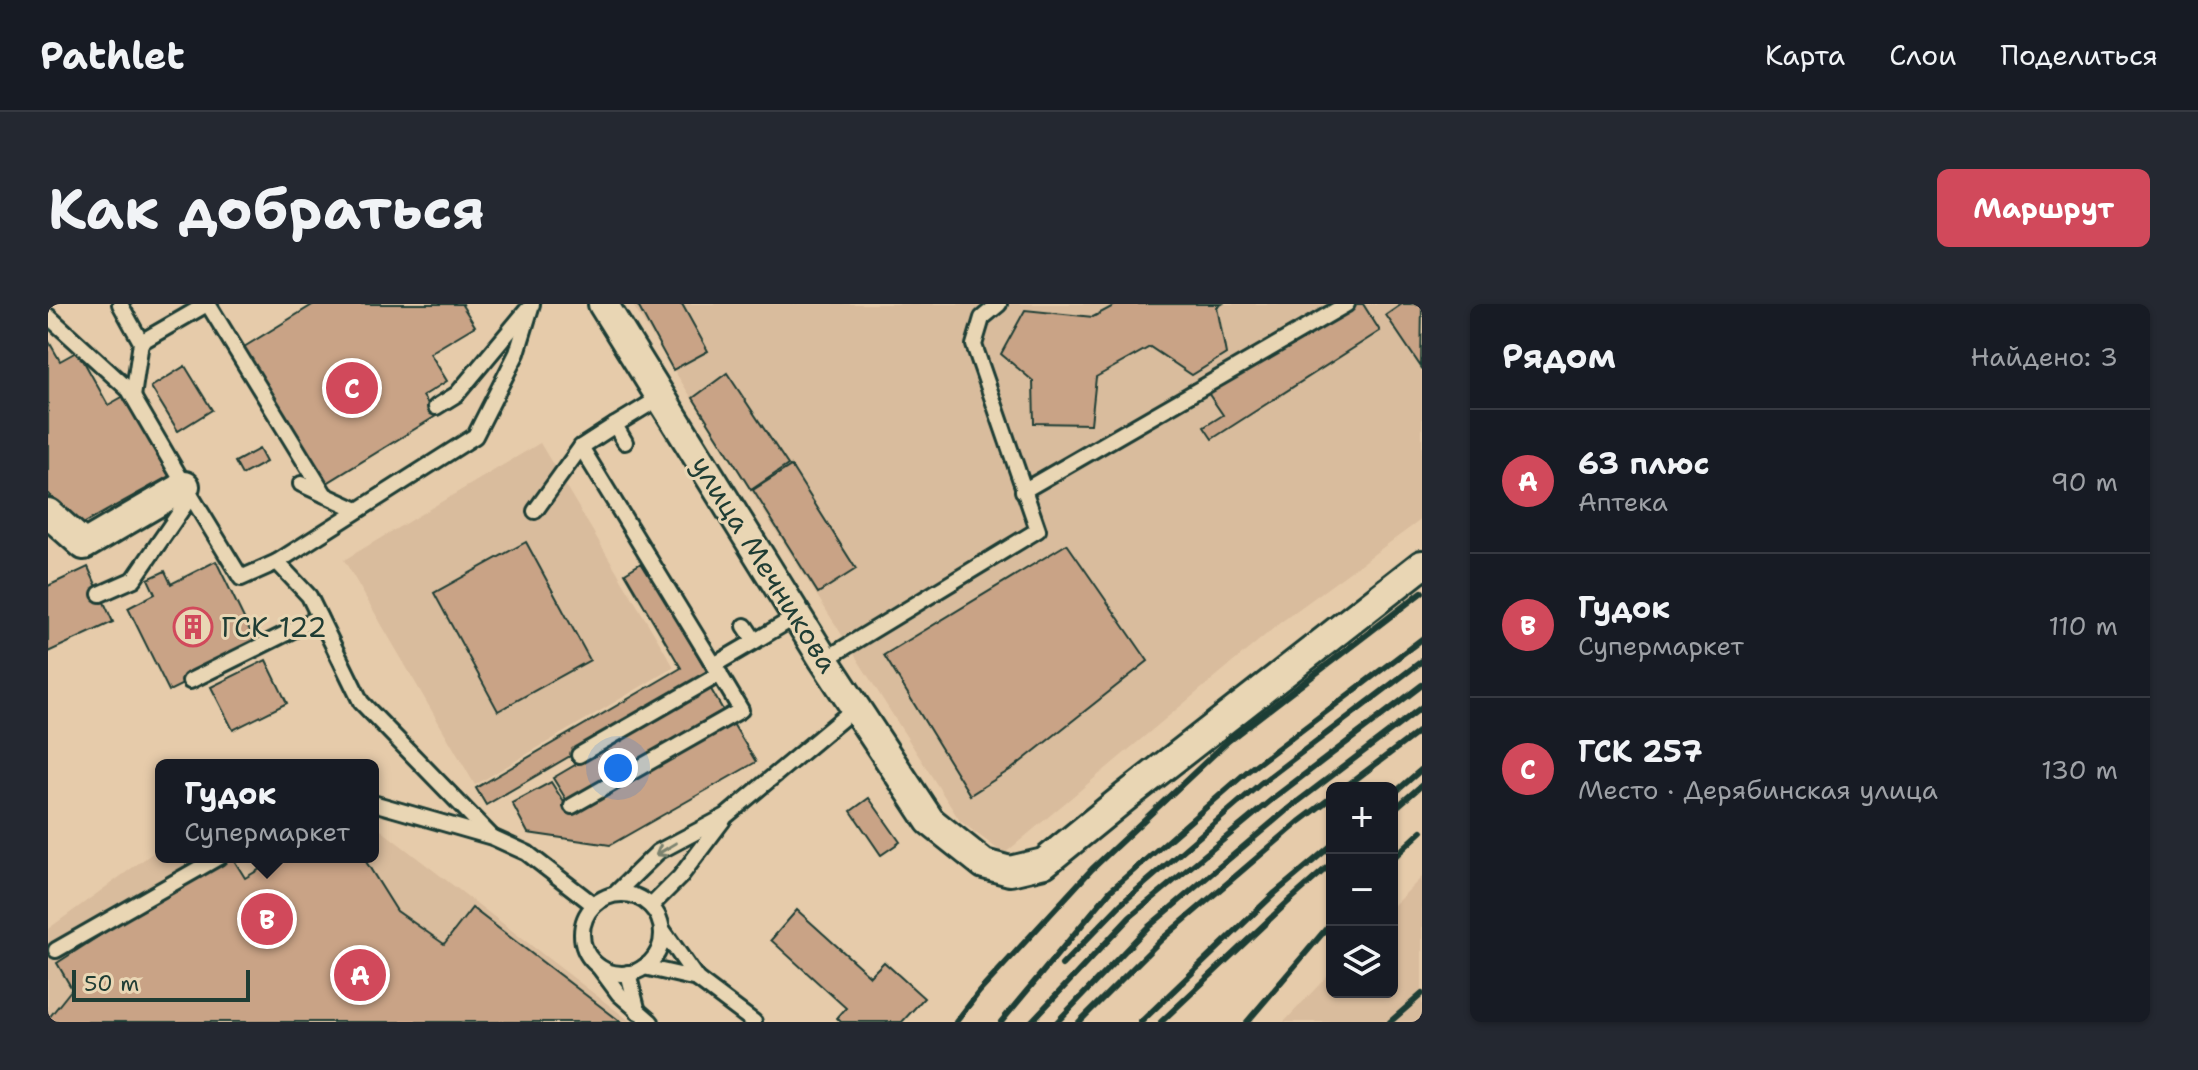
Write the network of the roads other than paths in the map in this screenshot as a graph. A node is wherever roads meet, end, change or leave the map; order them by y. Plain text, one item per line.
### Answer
1 (120, 304) edge
2 (208, 304) edge
3 (603, 304) edge
4 (999, 304) edge
5 (1347, 304) edge
6 (48, 316) edge
7 (141, 342) junction
8 (133, 397) junction
9 (661, 397) junction
10 (436, 407) dead end
11 (615, 425) junction
12 (625, 442) dead end
13 (581, 447) junction
14 (301, 484) dead end
15 (188, 491) junction
16 (1023, 491) junction
17 (325, 495) junction
18 (358, 510) junction
19 (535, 511) dead end
20 (48, 513) edge
21 (277, 562) junction
22 (1422, 565) edge
23 (100, 594) dead end
24 (797, 616) junction
25 (319, 617) junction
26 (745, 626) dead end
27 (755, 641) junction
28 (824, 660) junction
29 (717, 669) junction
30 (190, 681) dead end
31 (855, 708) junction
32 (579, 755) dead end
33 (379, 805) edge
34 (572, 806) dead end
35 (726, 816) junction
36 (492, 837) junction
37 (208, 863) edge
38 (615, 894) junction
39 (594, 905) junction
40 (651, 906) junction
41 (662, 929) junction
42 (56, 950) dead end
43 (596, 963) junction
44 (644, 967) junction
45 (628, 973) junction
46 (697, 979) junction
47 (638, 1012) junction
48 (651, 1022) edge
49 (754, 1022) edge

1 - 7 lane
2 - 7 lane
2 - 17 lane
3 - 9 street, улица Мечникова
4 - 16 lane
5 - 16 lane
6 - 8 lane
7 - 8 lane
8 - 15 lane
9 - 11 lane
9 - 24 street, улица Мечникова
10 - 18 lane
11 - 12 lane
11 - 13 lane
13 - 19 lane
13 - 29 lane
14 - 17 lane
15 - 20 street
15 - 21 lane
15 - 23 lane
16 - 28 lane
17 - 18 lane
18 - 21 lane
21 - 25 lane
22 - 31 street, улица Мечникова
24 - 27 lane
24 - 28 street, улица Мечникова
25 - 30 lane
25 - 36 lane
26 - 27 lane
27 - 29 lane
28 - 31 street, улица Мечникова
29 - 32 lane
29 - 34 lane
31 - 35 lane
33 - 36 lane
35 -> 38 lane
35 - 40 lane
36 - 39 lane
37 - 42 lane
38 - 39 lane
38 - 40 lane
39 - 43 lane
40 - 41 lane
41 - 44 lane
41 - 46 lane
43 - 45 lane
43 - 47 lane
44 - 45 lane
44 - 46 lane
45 - 47 lane
46 - 49 lane
47 - 48 lane

